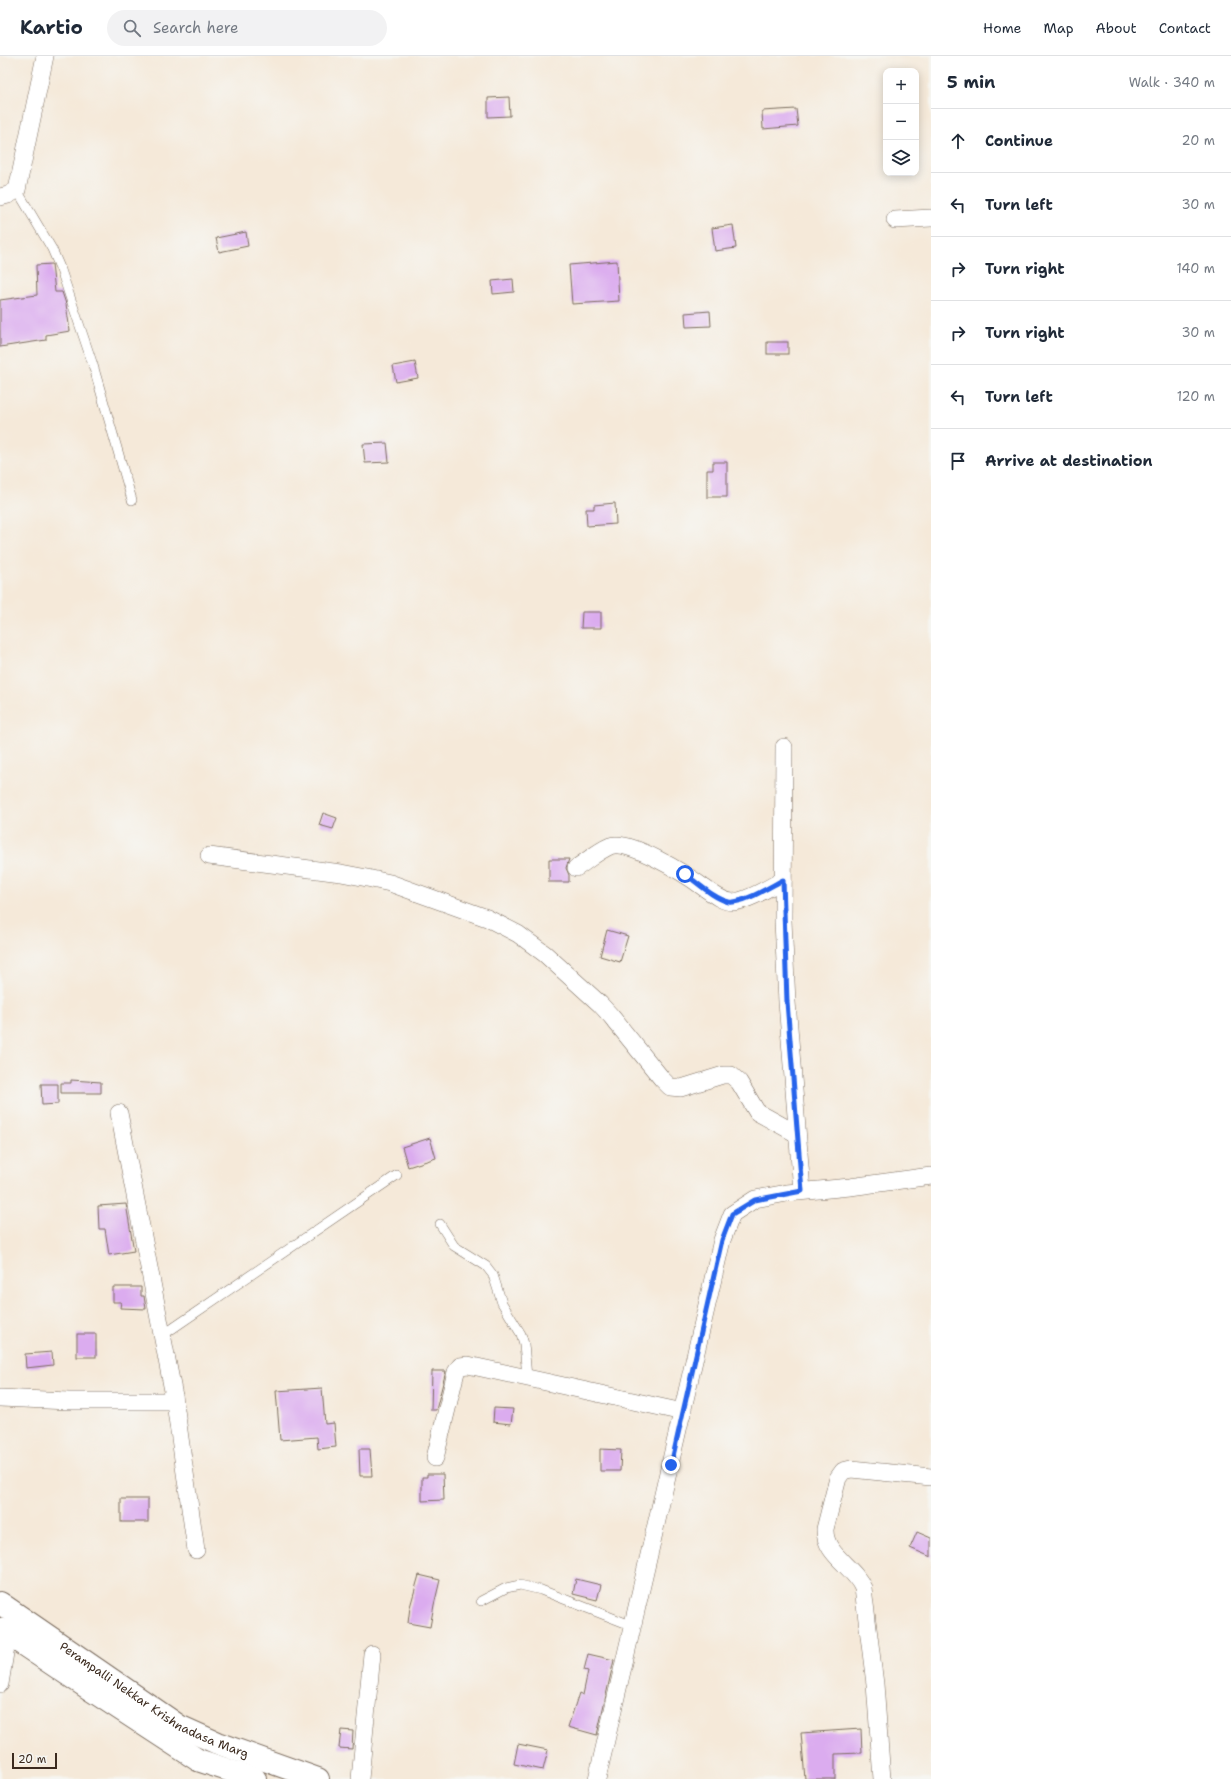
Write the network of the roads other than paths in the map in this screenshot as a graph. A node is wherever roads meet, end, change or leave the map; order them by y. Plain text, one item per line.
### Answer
1 (45, 56) edge
2 (17, 190) junction
3 (0, 197) edge
4 (931, 218) edge
5 (894, 220) dead end
6 (132, 500) dead end
7 (784, 747) dead end
8 (209, 856) dead end
9 (576, 868) dead end
10 (783, 880) junction
11 (119, 1113) dead end
12 (797, 1134) junction
13 (397, 1176) dead end
14 (931, 1176) edge
15 (802, 1191) junction
16 (440, 1224) dead end
17 (163, 1335) junction
18 (527, 1378) junction
19 (174, 1396) junction
20 (0, 1398) edge
21 (683, 1412) junction
22 (435, 1458) dead end
23 (931, 1477) edge
24 (196, 1550) dead end
25 (481, 1601) dead end
26 (0, 1603) edge
27 (633, 1626) junction
28 (4, 1632) edge
29 (372, 1654) dead end
30 (0, 1684) edge
31 (255, 1779) edge
32 (318, 1779) edge
33 (360, 1779) edge
34 (597, 1779) edge
35 (882, 1779) edge

1 - 2 street
2 - 3 street
2 - 6 lane
4 - 5 street
7 - 10 street
8 - 12 street
9 - 10 street
10 - 12 street
11 - 17 street
12 - 15 street
13 - 17 lane
14 - 15 street
15 - 21 street
16 - 18 lane
17 - 19 street
18 - 21 street
18 - 22 street
19 - 20 street
19 - 24 street
21 - 27 street
23 - 35 street
25 - 27 lane
26 - 32 main road, Perampalli Nekkar Krishnadasa Marg
27 - 34 street
28 - 30 street
28 - 31 main road
29 - 33 street

